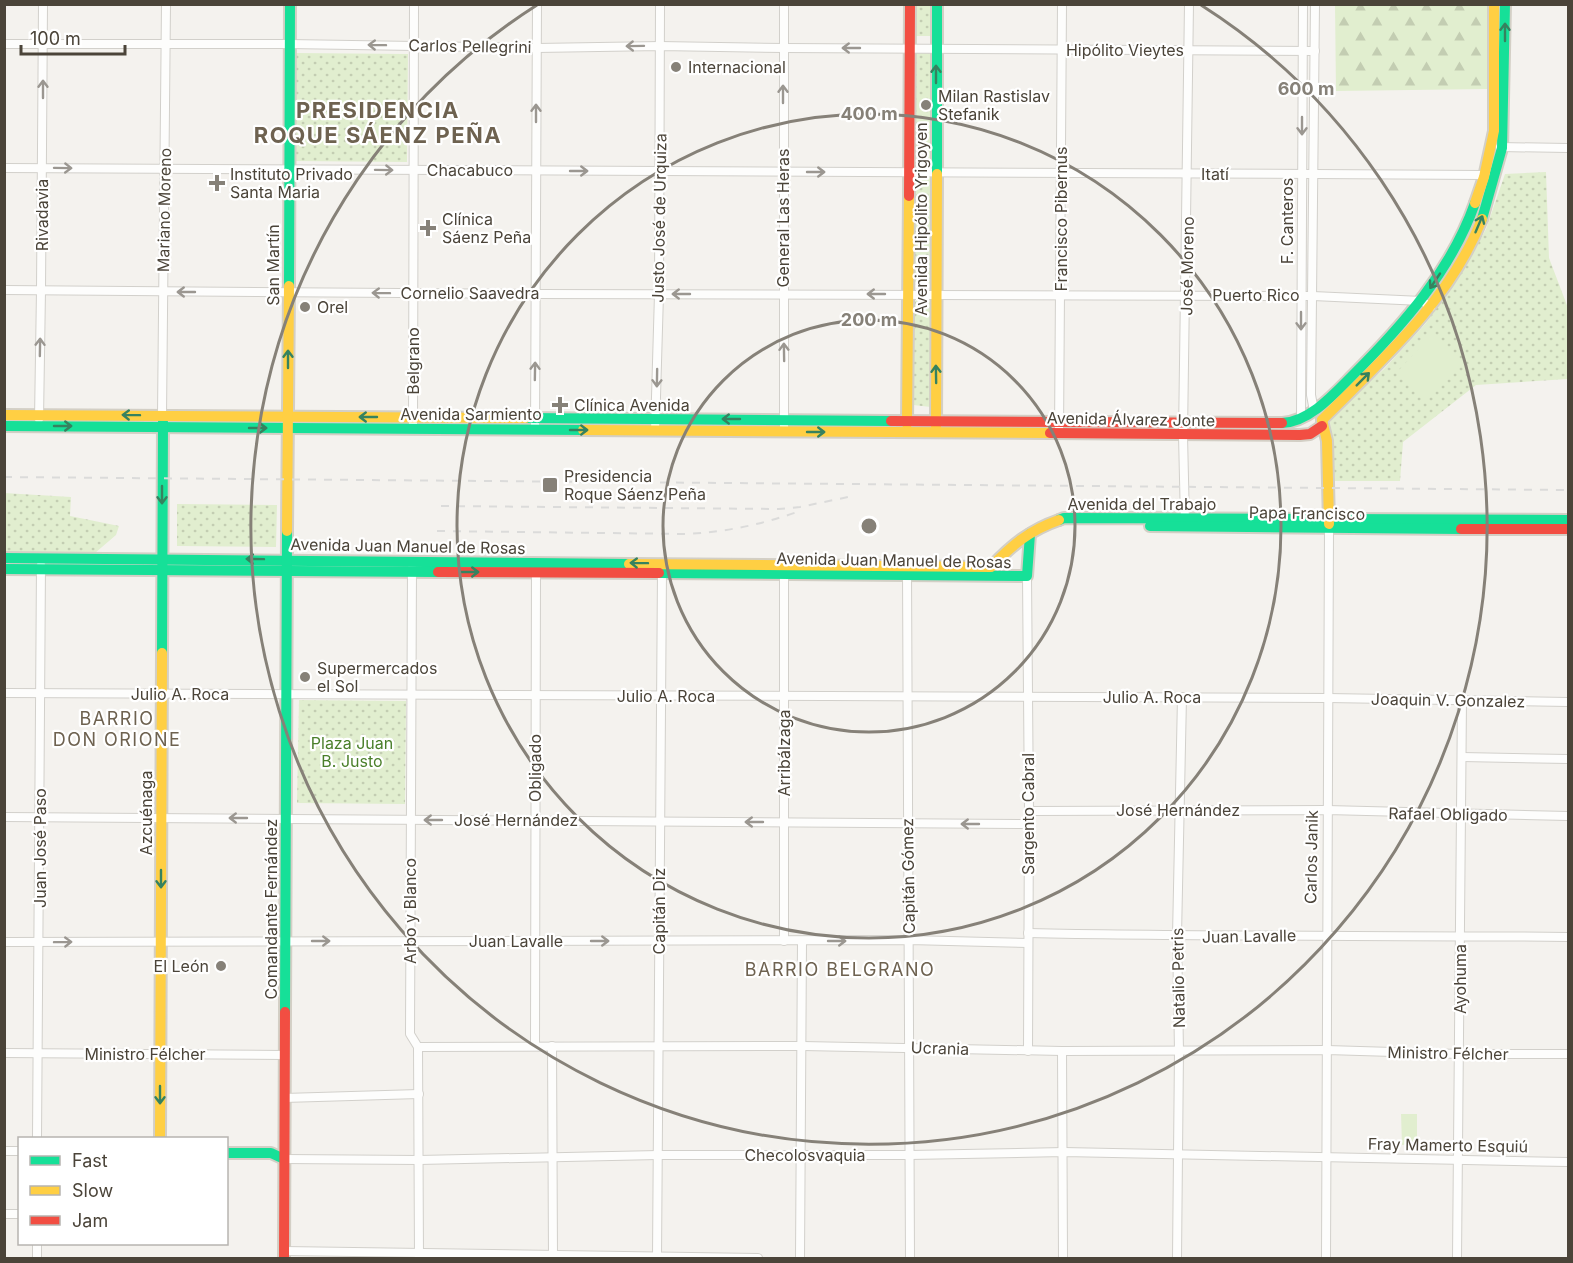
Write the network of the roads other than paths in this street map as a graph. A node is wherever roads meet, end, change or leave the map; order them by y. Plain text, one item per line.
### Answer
1 (43, 4) edge
2 (166, 4) edge
3 (290, 4) edge
4 (414, 4) edge
5 (537, 4) edge
6 (660, 4) edge
7 (784, 4) edge
8 (910, 4) edge
9 (937, 4) edge
10 (1062, 4) edge
11 (1189, 4) edge
12 (1303, 4) edge
13 (1315, 4) edge
14 (1494, 4) edge
15 (1505, 4) edge
16 (165, 43) junction
17 (4, 44) edge
18 (43, 44) junction
19 (289, 44) junction
20 (413, 45) junction
21 (660, 46) junction
22 (537, 48) junction
23 (784, 48) junction
24 (910, 48) junction
25 (935, 48) junction
26 (1062, 49) junction
27 (1188, 50) junction
28 (1303, 51) junction
29 (1315, 51) junction
30 (1497, 147) junction
31 (1569, 148) edge
32 (4, 168) edge
33 (42, 168) junction
34 (165, 169) junction
35 (289, 169) junction
36 (536, 170) junction
37 (414, 171) junction
38 (660, 171) junction
39 (783, 171) junction
40 (909, 172) junction
41 (936, 172) junction
42 (1061, 173) junction
43 (1188, 173) junction
44 (1302, 174) junction
45 (1314, 174) junction
46 (1489, 177) junction
47 (4, 290) edge
48 (42, 290) junction
49 (163, 292) junction
50 (288, 292) junction
51 (412, 293) junction
52 (536, 294) junction
53 (659, 294) junction
54 (783, 294) junction
55 (935, 294) junction
56 (1060, 294) junction
57 (909, 295) junction
58 (1187, 295) junction
59 (1301, 296) junction
60 (1313, 296) junction
61 (1426, 304) junction
62 (1314, 411) junction
63 (39, 414) junction
64 (4, 415) edge
65 (413, 417) junction
66 (535, 418) junction
67 (1301, 418) junction
68 (784, 419) junction
69 (907, 419) junction
70 (936, 420) junction
71 (163, 421) junction
72 (288, 423) junction
73 (1184, 423) junction
74 (1322, 423) junction
75 (656, 425) junction
76 (4, 426) edge
77 (38, 426) junction
78 (1059, 428) junction
79 (413, 429) junction
80 (535, 430) junction
81 (784, 432) junction
82 (907, 432) junction
83 (936, 433) junction
84 (1310, 434) junction
85 (1183, 435) junction
86 (1326, 456) junction
87 (1569, 520) edge
88 (1185, 523) junction
89 (1329, 524) junction
90 (1569, 529) edge
91 (1030, 534) junction
92 (1008, 549) junction
93 (1028, 554) junction
94 (40, 557) junction
95 (4, 558) edge
96 (162, 558) junction
97 (994, 564) junction
98 (287, 565) junction
99 (412, 566) junction
100 (536, 567) junction
101 (662, 568) junction
102 (4, 569) edge
103 (784, 569) junction
104 (41, 570) junction
105 (162, 570) junction
106 (907, 570) junction
107 (1001, 576) junction
108 (1027, 576) junction
109 (4, 693) edge
110 (41, 694) junction
111 (162, 694) junction
112 (287, 694) junction
113 (411, 695) junction
114 (536, 695) junction
115 (661, 696) junction
116 (784, 696) junction
117 (907, 696) junction
118 (1028, 697) junction
119 (1182, 697) junction
120 (1328, 698) junction
121 (1462, 700) junction
122 (1569, 702) edge
123 (1462, 757) junction
124 (1569, 759) edge
125 (1180, 810) junction
126 (1327, 810) junction
127 (1029, 811) junction
128 (1461, 814) junction
129 (1569, 816) edge
130 (4, 817) edge
131 (40, 817) junction
132 (161, 818) junction
133 (286, 819) junction
134 (411, 820) junction
135 (535, 820) junction
136 (660, 821) junction
137 (784, 822) junction
138 (908, 823) junction
139 (1028, 824) junction
140 (1028, 933) junction
141 (1325, 935) junction
142 (1178, 936) junction
143 (1460, 936) junction
144 (1569, 937) edge
145 (410, 940) junction
146 (909, 940) junction
147 (160, 941) junction
148 (285, 941) junction
149 (535, 941) junction
150 (659, 941) junction
151 (784, 941) junction
152 (802, 941) junction
153 (4, 942) edge
154 (40, 942) junction
155 (1028, 943) junction
156 (534, 1046) junction
157 (552, 1046) junction
158 (803, 1046) junction
159 (418, 1047) junction
160 (658, 1047) junction
161 (910, 1047) junction
162 (1328, 1050) junction
163 (1028, 1051) junction
164 (1062, 1051) junction
165 (1179, 1051) junction
166 (4, 1053) edge
167 (38, 1054) junction
168 (160, 1054) junction
169 (1459, 1054) junction
170 (1569, 1054) edge
171 (285, 1055) junction
172 (419, 1094) junction
173 (284, 1098) junction
174 (37, 1137) edge
175 (160, 1137) edge
176 (1064, 1152) junction
177 (228, 1153) edge
178 (658, 1155) junction
179 (802, 1155) junction
180 (910, 1155) junction
181 (552, 1156) junction
182 (1178, 1156) junction
183 (1326, 1157) junction
184 (284, 1160) junction
185 (419, 1160) junction
186 (1458, 1160) junction
187 (1569, 1162) edge
188 (284, 1255) edge
189 (419, 1256) edge
190 (553, 1257) edge
191 (657, 1258) edge
192 (758, 1258) edge
193 (800, 1258) edge
194 (910, 1258) edge
195 (1063, 1258) edge
196 (1177, 1258) edge
197 (1326, 1258) edge
198 (1457, 1258) edge

1 - 18 street, Rivadavia
2 - 16 street, Mariano Moreno
3 - 19 main road, San Martín
4 - 20 street, Belgrano
5 - 22 street
6 - 21 street, Justo José de Urquiza
7 - 23 street, General Las Heras
8 - 24 main road, Avenida Hipólito Yrigoyen
9 - 25 main road, Avenida Hipólito Yrigoyen
10 - 26 street, Francisco Pibernus
11 - 27 street, José Moreno
12 - 28 street, F. Canteros
13 - 29 street, F. Canteros
14 - 30 main road
30 -> 15 main road
16 - 18 street, Carlos Pellegrini
16 - 19 street, Carlos Pellegrini
16 - 34 street, Mariano Moreno
17 - 18 street, Carlos Pellegrini
33 -> 18 street, Rivadavia
20 -> 19 street, Carlos Pellegrini
19 - 35 main road, San Martín
20 - 22 street, Carlos Pellegrini
20 - 37 street, Belgrano
21 -> 22 street, Carlos Pellegrini
21 - 23 street, Carlos Pellegrini
21 - 38 street, Justo José de Urquiza
36 -> 22 street
24 -> 23 street, Carlos Pellegrini
39 -> 23 street, General Las Heras
24 - 25 street, Carlos Pellegrini
24 - 40 main road, Avenida Hipólito Yrigoyen
25 - 26 street, Hipólito Vieytes
41 -> 25 main road, Avenida Hipólito Yrigoyen
26 - 27 street, Hipólito Vieytes
26 - 42 street, Francisco Pibernus
27 - 28 street, Hipólito Vieytes
27 - 43 street, José Moreno
28 - 29 street, Hipólito Vieytes
28 -> 44 street, F. Canteros
29 - 45 street, F. Canteros
30 - 31 street
30 - 46 main road
32 - 33 street, Chacabuco
33 -> 34 street, Chacabuco
33 - 48 street, Rivadavia
34 - 35 street, Chacabuco
34 - 49 street, Mariano Moreno
35 -> 37 street, Chacabuco
35 - 50 main road, San Martín
36 - 37 street, Chacabuco
36 -> 38 street, Chacabuco
36 - 52 street
37 - 51 street, Belgrano
38 - 39 street, Chacabuco
38 - 53 street, Justo José de Urquiza
39 -> 40 street, Chacabuco
39 - 54 street, General Las Heras
40 - 41 street, Chacabuco
40 - 57 main road, Avenida Hipólito Yrigoyen
41 - 42 street, Itatí
41 - 55 main road, Avenida Hipólito Yrigoyen
42 - 43 street, Itatí
42 - 56 street, Francisco Pibernus
43 - 44 street, Itatí
43 - 58 street, José Moreno
44 - 45 street, Itatí
44 - 59 street, F. Canteros
45 - 46 street, Itatí
45 - 60 street, F. Canteros
46 - 61 main road
47 - 48 street, Cornelio Saavedra
48 - 49 street, Cornelio Saavedra
63 -> 48 street, Rivadavia
50 -> 49 street, Cornelio Saavedra
49 - 71 street, Mariano Moreno
51 -> 50 street, Cornelio Saavedra
72 -> 50 main road, San Martín
51 - 52 street, Cornelio Saavedra
51 - 65 street, Belgrano
52 - 53 street, Cornelio Saavedra
66 -> 52 street
54 -> 53 street, Cornelio Saavedra
53 -> 75 street, Justo José de Urquiza
57 -> 54 street, Cornelio Saavedra
68 -> 54 street, General Las Heras
55 - 56 street, Puerto Rico
55 - 57 street, Cornelio Saavedra
70 -> 55 main road, Avenida Hipólito Yrigoyen
56 - 58 street, Puerto Rico
56 - 78 street, Francisco Pibernus
57 - 69 main road, Avenida Hipólito Yrigoyen
58 - 59 street, Puerto Rico
58 - 73 street, José Moreno
59 - 60 street, Puerto Rico
59 -> 67 street, F. Canteros
60 - 61 street, Puerto Rico
60 - 62 street, F. Canteros
61 - 62 main road, Avenida Álvarez Jonte
74 -> 61 main road
62 - 67 main road, Avenida Álvarez Jonte
62 - 74 main road
63 - 64 main road, Avenida Sarmiento
71 -> 63 main road, Avenida Sarmiento
63 - 77 street, Rivadavia
65 - 66 main road, Avenida Sarmiento
65 -> 72 main road, Avenida Sarmiento
65 - 79 street, Belgrano
66 - 75 main road, Avenida Sarmiento
66 - 80 street
67 - 73 main road, Avenida Álvarez Jonte
67 - 84 main road, F. Canteros
68 - 69 main road, Avenida Sarmiento
68 -> 75 main road, Avenida Sarmiento
68 - 81 street, General Las Heras
69 - 70 main road, Avenida Sarmiento
69 - 82 main road, Avenida Hipólito Yrigoyen
70 - 78 main road, Avenida Álvarez Jonte
70 - 83 main road, Avenida Hipólito Yrigoyen
71 - 72 main road, Avenida Sarmiento
77 -> 71 main road, Avenida Sarmiento
71 -> 96 main road, Azcuénaga
72 - 79 main road, Avenida Sarmiento
72 - 98 main road, San Martín
73 - 78 main road, Avenida Álvarez Jonte
73 - 85 street, José Moreno
74 - 84 main road
74 - 86 main road, Carlos Janik
80 -> 75 main road, Avenida Sarmiento
75 - 81 main road, Avenida Sarmiento
76 - 77 main road, Avenida Sarmiento
78 - 83 main road, Avenida Álvarez Jonte
78 - 85 main road, Avenida Álvarez Jonte
79 - 80 main road, Avenida Sarmiento
81 -> 82 main road, Avenida Sarmiento
82 - 83 main road, Avenida Sarmiento
84 - 85 main road, Avenida Álvarez Jonte
84 - 86 main road
85 - 88 street, José Moreno
86 - 89 main road, Carlos Janik
87 - 89 main road, Papa Francisco
88 - 89 main road, Avenida del Trabajo
88 - 91 main road, Avenida del Trabajo
89 - 90 main road, Papa Francisco
89 - 120 street, Carlos Janik
91 - 92 main road, Avenida Juan Manuel de Rosas
91 - 93 main road, Avenida Juan Manuel de Rosas
92 - 93 main road
92 - 97 main road, Avenida Juan Manuel de Rosas
93 - 108 main road, Avenida Juan Manuel de Rosas
94 - 95 main road, Avenida Juan Manuel de Rosas
94 - 96 main road, Avenida Juan Manuel de Rosas
94 - 104 street, Juan José Paso
98 -> 96 main road, Avenida Juan Manuel de Rosas
96 - 105 main road, Azcuénaga
97 - 106 main road, Avenida Juan Manuel de Rosas
97 - 107 main road
98 - 99 main road, Avenida Juan Manuel de Rosas
98 - 105 main road, Avenida Juan Manuel de Rosas
98 - 112 main road, Comandante Fernández
99 - 100 main road, Avenida Juan Manuel de Rosas
99 - 113 street, Arbo y Blanco
100 - 101 main road, Avenida Juan Manuel de Rosas
100 - 114 street, Obligado
101 - 103 main road, Avenida Juan Manuel de Rosas
101 - 115 street, Capitán Diz
102 - 104 main road, Avenida Juan Manuel de Rosas
103 - 106 main road, Avenida Juan Manuel de Rosas
103 - 116 street, Arribálzaga
104 - 105 main road, Avenida Juan Manuel de Rosas
104 - 110 street, Juan José Paso
105 - 111 main road, Azcuénaga
106 - 107 main road, Avenida Juan Manuel de Rosas
106 - 117 street, Capitán Gómez
107 - 108 main road, Avenida Juan Manuel de Rosas
108 - 118 street, Sargento Cabral
109 - 110 street, Julio A. Roca
110 - 111 street, Julio A. Roca
110 - 131 street, Juan José Paso
111 - 112 street, Julio A. Roca
111 - 132 main road, Azcuénaga
112 - 113 street, Julio A. Roca
112 - 133 main road, Comandante Fernández
113 - 114 street, Julio A. Roca
113 - 134 street, Arbo y Blanco
114 - 115 street, Julio A. Roca
114 - 135 street, Obligado
115 - 116 street, Julio A. Roca
115 - 136 street, Capitán Diz
116 - 117 street, Julio A. Roca
116 - 137 street, Arribálzaga
117 - 118 street, Julio A. Roca
117 - 138 street, Capitán Gómez
118 - 119 street, Julio A. Roca
118 - 127 street, Sargento Cabral
119 - 120 street, Julio A. Roca
119 - 125 street, Natalio Petris
120 - 121 street, Joaquin V. Gonzalez
120 - 126 street, Carlos Janik
121 - 122 street, Joaquin V. Gonzalez
121 - 123 street, Ayohuma
123 - 124 street
123 - 128 street, Ayohuma
125 - 126 street, José Hernández
125 - 127 street, José Hernández
125 - 142 street, Natalio Petris
126 - 128 street, Rafael Obligado
126 - 141 street, Carlos Janik
127 - 139 street, Sargento Cabral
128 - 129 street, Rafael Obligado
128 - 143 street, Ayohuma
130 - 131 street, José Hernández
131 - 132 street, José Hernández
131 - 154 street, Juan José Paso
133 -> 132 street, José Hernández
132 -> 147 main road, Azcuénaga
133 - 134 street, José Hernández
133 - 148 main road, Comandante Fernández
135 -> 134 street, José Hernández
134 - 145 street, Arbo y Blanco
135 - 136 street, José Hernández
135 - 149 street, Obligado
137 -> 136 street, José Hernández
136 - 150 street, Capitán Diz
137 - 138 street, José Hernández
137 - 151 street, Arribálzaga
139 -> 138 street, José Hernández
138 - 146 street, Capitán Gómez
139 - 140 street, Sargento Cabral
140 - 142 street, Juan Lavalle
140 - 155 street, Sargento Cabral
141 - 142 street, Juan Lavalle
141 - 143 street, Juan Lavalle
141 - 162 street, Carlos Janik
142 - 165 street, Natalio Petris
143 - 144 street, Juan Lavalle
143 - 169 street, Ayohuma
148 -> 145 street, Juan Lavalle
145 - 149 street, Juan Lavalle
145 - 159 street, Arbo y Blanco
152 -> 146 street, Juan Lavalle
146 - 155 street, Juan Lavalle
146 - 161 street, Capitán Gómez
147 - 148 street, Juan Lavalle
154 -> 147 street, Juan Lavalle
147 - 168 main road, Azcuénaga
148 - 171 main road, Comandante Fernández
149 -> 150 street, Juan Lavalle
149 - 156 street, Obligado
150 - 151 street, Juan Lavalle
150 - 160 street, Capitán Diz
151 - 152 street, Juan Lavalle
152 - 158 street
153 - 154 street, Juan Lavalle
154 - 167 street, Juan José Paso
155 - 163 street, Sargento Cabral
156 - 157 street
156 - 159 street
157 - 160 street, Ucrania
157 - 181 street
158 - 160 street, Ucrania
158 - 161 street, Ucrania
158 - 179 street
159 - 172 street, Arbo y Blanco
160 - 178 street, Capitán Diz
161 - 163 street, Ucrania
161 - 180 street, Capitán Gómez
162 - 165 street, Ucrania
162 - 169 street, Ministro Félcher
162 - 183 street, Carlos Janik
163 - 164 street, Ucrania
164 - 165 street, Ucrania
164 - 176 street
165 - 182 street, Natalio Petris
166 - 167 street, Ministro Félcher
167 - 168 street, Ministro Félcher
167 - 174 street, Juan José Paso
168 - 171 street, Ministro Félcher
168 -> 175 main road, Azcuénaga
169 - 170 street, Ministro Félcher
169 - 186 street, Ayohuma
171 - 173 main road, Comandante Fernández
172 - 173 street
172 - 185 street, Arbo y Blanco
173 - 184 main road, Comandante Fernández
176 - 180 street, Checolosvaquia
176 - 182 street, Checolosvaquia
176 - 195 street
177 - 184 main road
178 - 179 street, Checolosvaquia
178 - 181 street, Checolosvaquia
178 - 191 street, Capitán Diz
179 - 180 street, Checolosvaquia
179 - 193 street
180 - 194 street, Capitán Gómez
181 - 185 street, Checolosvaquia
181 - 190 street
182 - 183 street, Checolosvaquia
182 - 196 street, Natalio Petris
183 - 186 street, Fray Mamerto Esquiú
183 - 197 street, Carlos Janik
184 - 185 street, Checolosvaquia
184 - 188 main road, Comandante Fernández
185 - 189 street, Arbo y Blanco
186 - 187 street, Fray Mamerto Esquiú
186 - 198 street, Ayohuma
188 - 189 street
189 - 190 street
190 - 191 street
191 - 192 street

